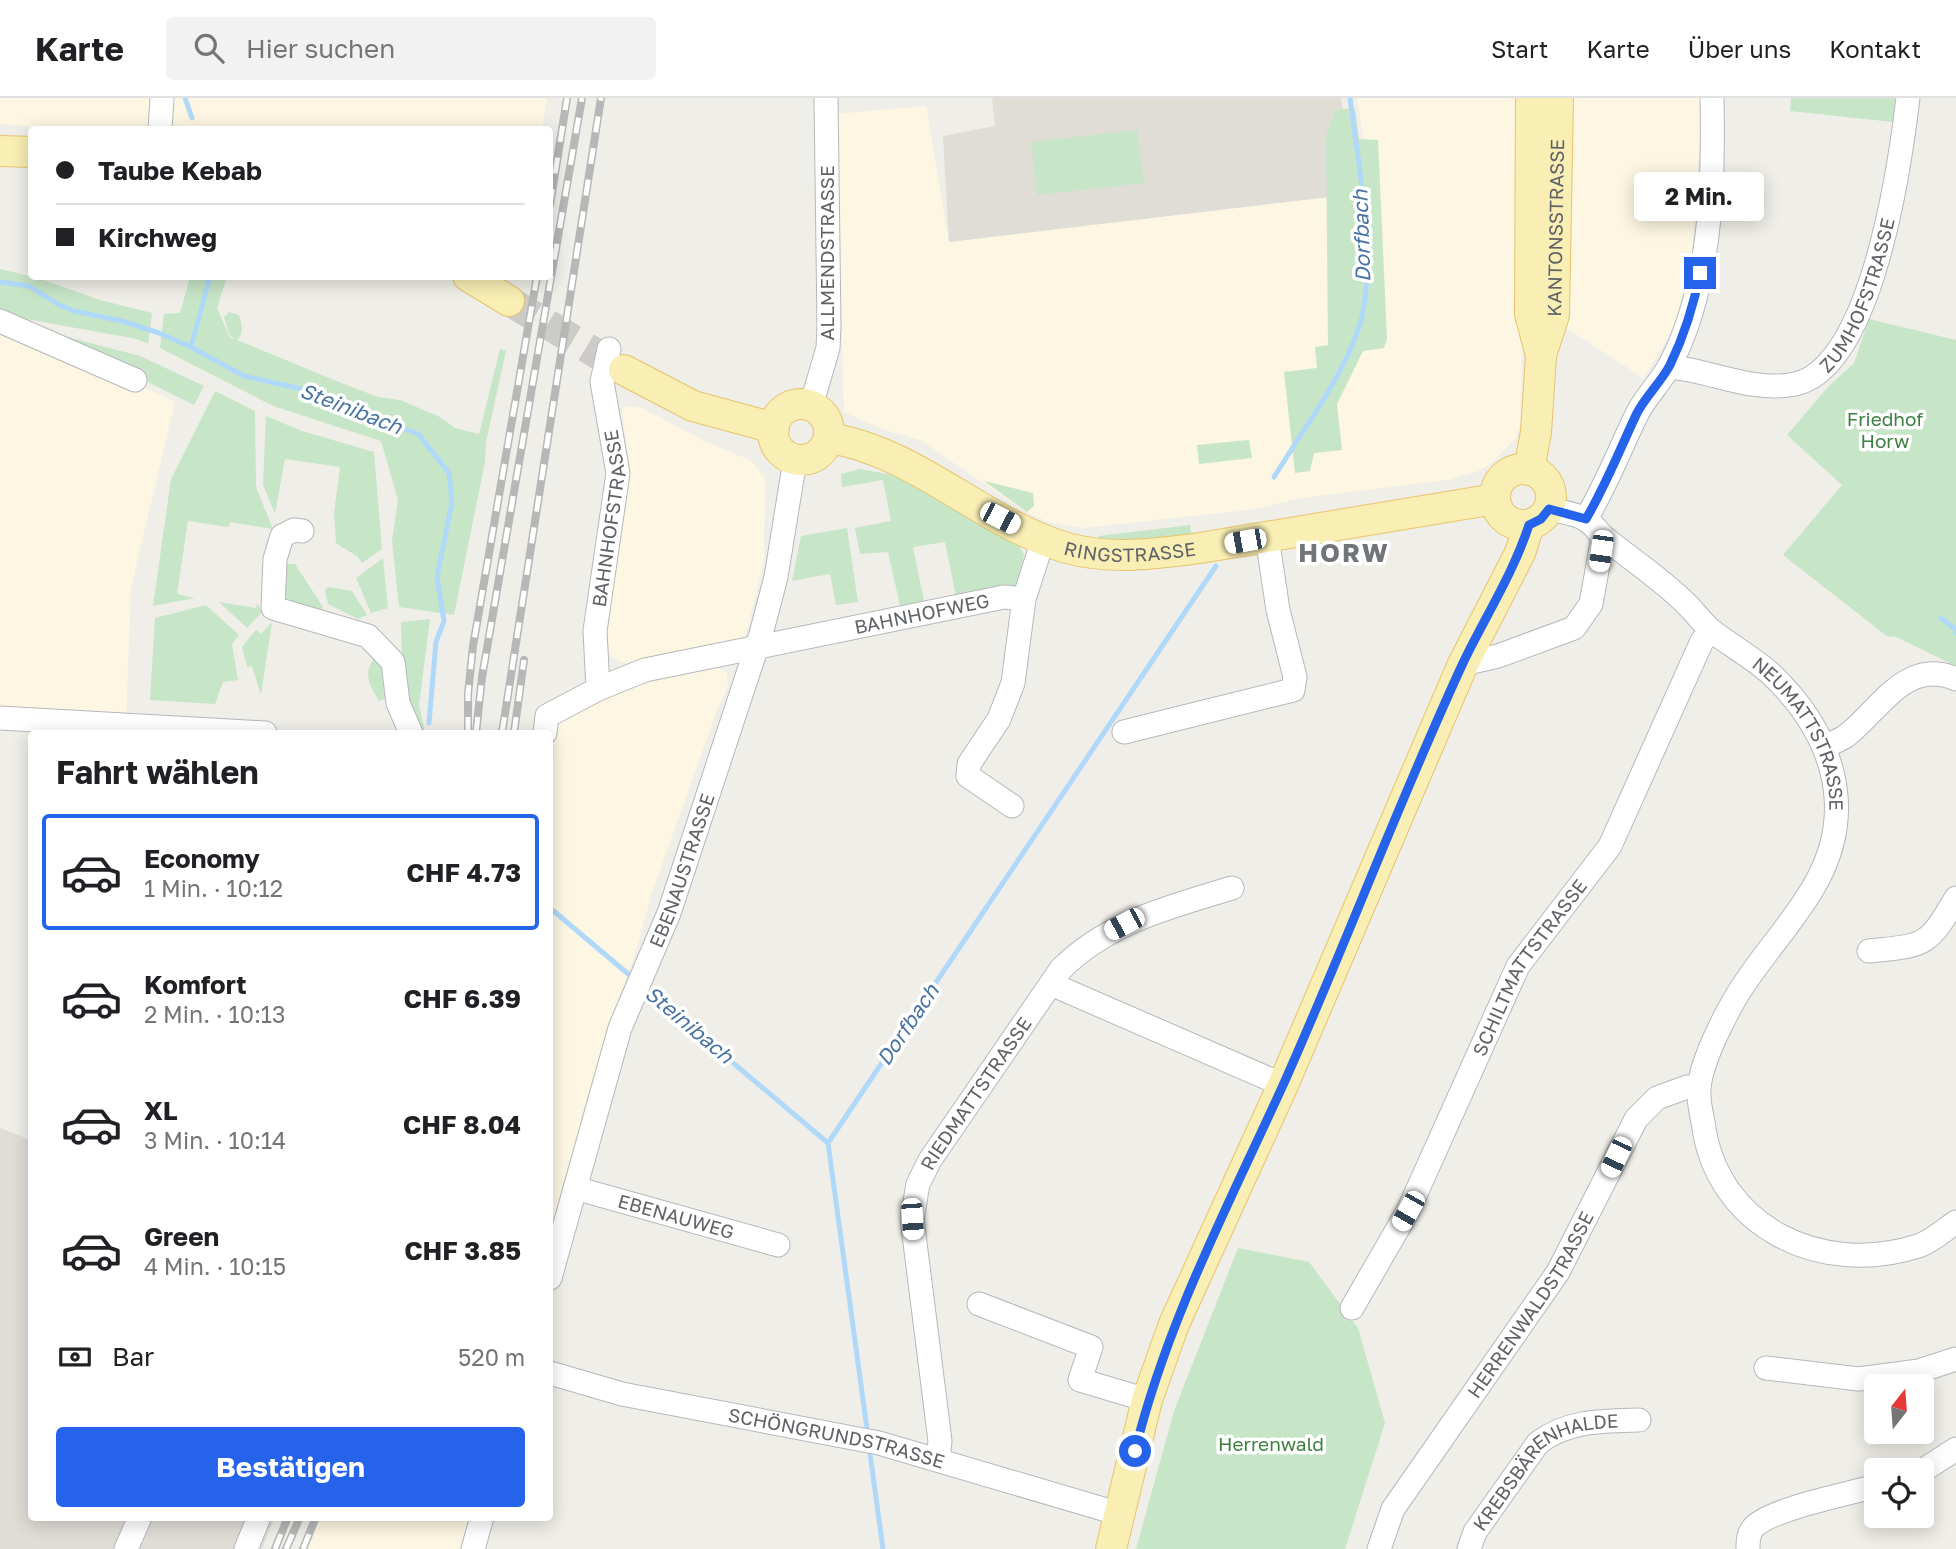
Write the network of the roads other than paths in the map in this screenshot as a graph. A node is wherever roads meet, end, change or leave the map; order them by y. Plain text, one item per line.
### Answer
1 (162, 98) edge
2 (826, 98) edge
3 (1531, 98) edge
4 (1558, 98) edge
5 (1712, 98) edge
6 (1908, 98) edge
7 (160, 126) edge
8 (0, 151) edge
9 (28, 152) edge
10 (475, 280) edge
11 (509, 301) tunnel mouth
12 (0, 321) edge
13 (1541, 355) junction
14 (617, 360) joint
15 (1669, 368) junction
16 (135, 380) dead end
17 (811, 406) junction
18 (774, 428) junction
19 (829, 438) junction
20 (795, 460) junction
21 (1529, 470) junction
22 (1495, 499) junction
23 (1539, 517) junction
24 (1586, 519) junction
25 (302, 531) dead end
26 (1267, 537) junction
27 (1603, 537) junction
28 (1043, 540) junction
29 (1024, 599) junction
30 (1712, 631) junction
31 (757, 646) junction
32 (1463, 664) junction
33 (1956, 679) edge
34 (598, 689) junction
35 (0, 718) edge
36 (212, 730) edge
37 (410, 730) edge
38 (545, 730) edge
39 (1124, 732) dead end
40 (1826, 746) junction
41 (1012, 806) dead end
42 (1232, 888) dead end
43 (1956, 898) edge
44 (1869, 951) dead end
45 (1051, 984) junction
46 (1283, 1085) junction
47 (1699, 1087) junction
48 (575, 1188) junction
49 (1956, 1222) edge
50 (778, 1245) dead end
51 (553, 1267) edge
52 (979, 1304) dead end
53 (1352, 1308) dead end
54 (1956, 1359) edge
55 (1766, 1367) dead end
56 (553, 1374) edge
57 (1147, 1400) junction
58 (1639, 1420) dead end
59 (1956, 1449) edge
60 (938, 1459) junction
61 (1934, 1463) edge
62 (1864, 1489) edge
63 (1120, 1514) junction
64 (138, 1521) edge
65 (257, 1521) edge
66 (481, 1521) edge
67 (126, 1549) edge
68 (246, 1549) edge
69 (473, 1549) edge
70 (1111, 1549) edge
71 (1379, 1549) edge
72 (1469, 1549) edge
73 (1748, 1549) edge

1 - 7 street
2 - 17 street, ALLMENDSTRASSE
3 - 13 main road, KANTONSSTRASSE
4 - 13 main road, KANTONSSTRASSE
5 - 15 street
6 - 15 street, ZUMHOFSTRASSE
8 - 9 main road
10 - 11 main road
12 - 16 street
13 - 21 main road, KANTONSSTRASSE
14 - 18 main road
14 - 34 street, BAHNHOFSTRASSE
15 - 24 street
17 - 18 main road
17 - 19 main road
18 - 20 main road
19 - 20 main road
19 - 28 main road, RINGSTRASSE
20 - 31 street, EBENAUSTRASSE
21 - 22 main road
21 - 23 main road
22 - 23 main road
22 - 26 main road, RINGSTRASSE
23 - 24 street
23 - 32 main road
24 - 27 street, NEUMATTSTRASSE
25 - 37 street
26 - 28 main road, RINGSTRASSE
26 - 39 street
27 - 30 street, NEUMATTSTRASSE
27 - 32 street
28 - 29 street
29 - 31 street, BAHNHOFWEG
29 - 41 street
30 - 40 street, NEUMATTSTRASSE
30 - 53 street, SCHILTMATTSTRASSE
31 - 34 street
31 - 48 street, EBENAUSTRASSE
32 - 46 main road
33 - 40 street
34 - 38 street
35 - 36 street
40 - 47 street, NEUMATTSTRASSE
42 - 45 street, RIEDMATTSTRASSE
43 - 44 street
45 - 46 street
45 - 60 street, RIEDMATTSTRASSE
46 - 57 main road
47 - 49 street, NEUMATTSTRASSE
47 - 71 street, HERRENWALDSTRASSE
48 - 50 street, EBENAUWEG
48 - 51 street, EBENAUSTRASSE
52 - 57 street
54 - 55 street
56 - 60 street, SCHÖNGRUNDSTRASSE
57 - 63 main road
58 - 72 street, KREBSBÄRENHALDE
59 - 61 street
60 - 63 street, SCHÖNGRUNDSTRASSE
62 - 73 street
63 - 70 main road
64 - 67 street
65 - 68 street
66 - 69 street

